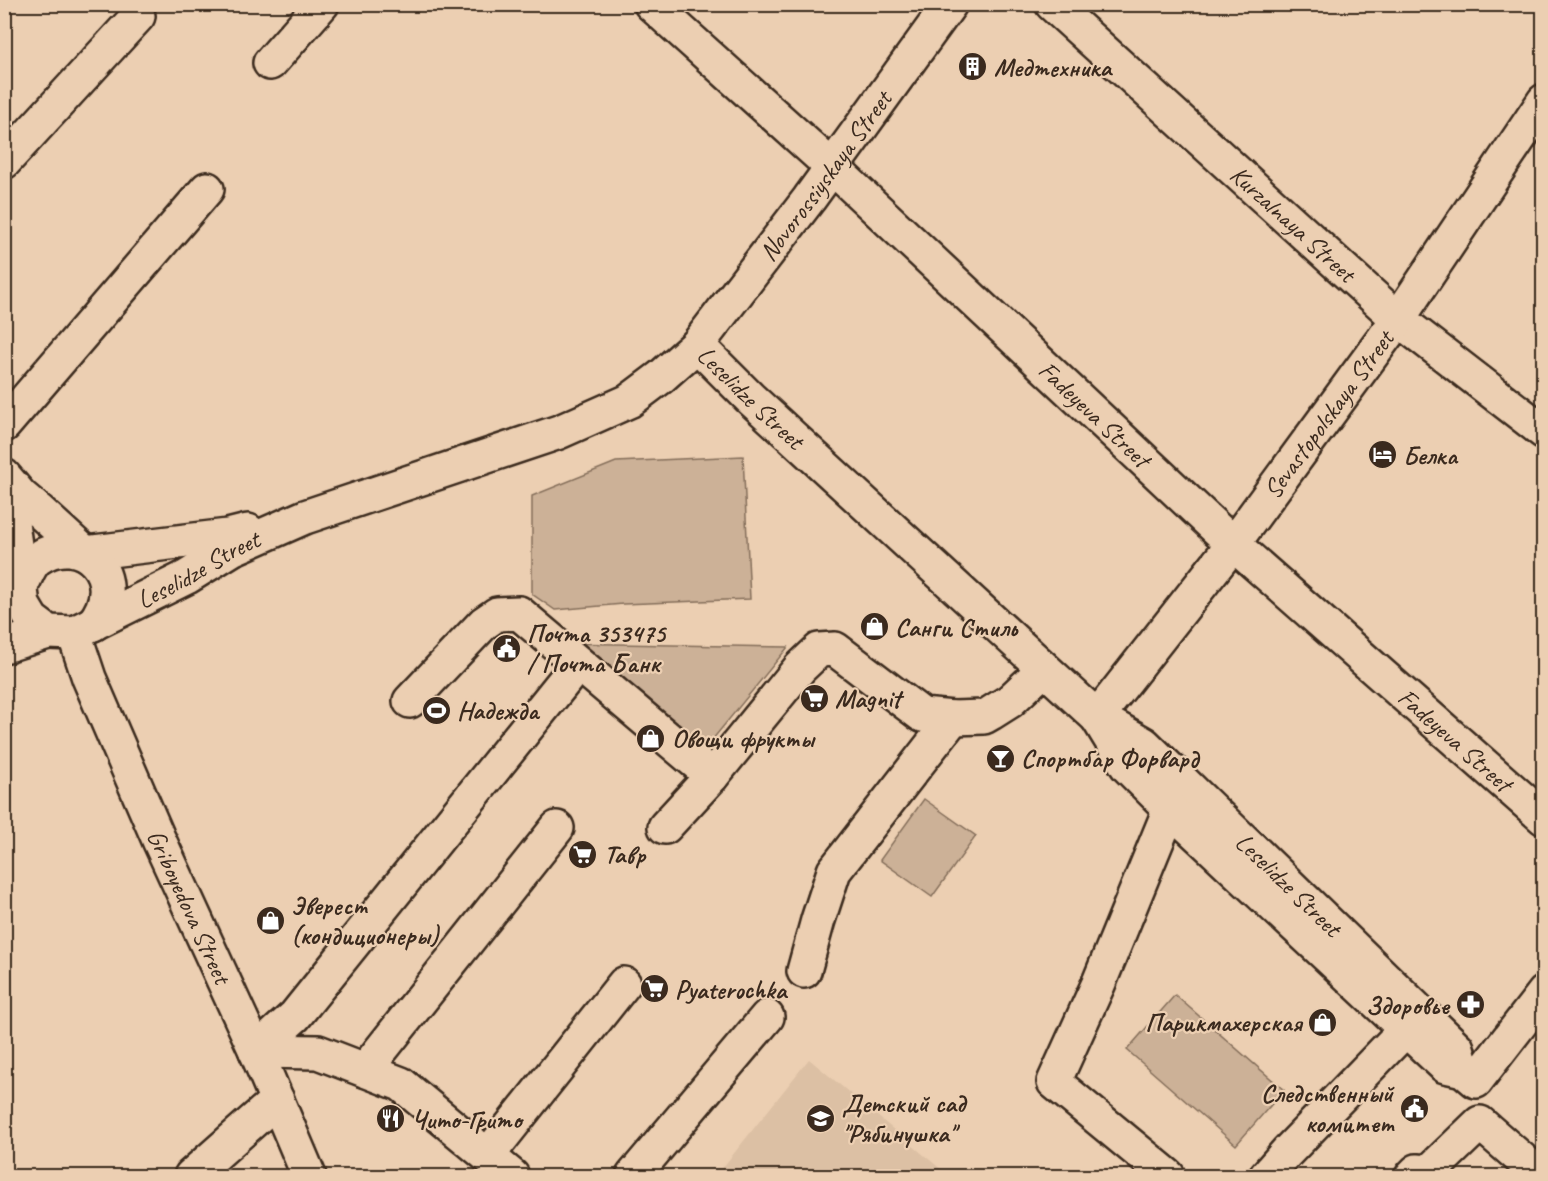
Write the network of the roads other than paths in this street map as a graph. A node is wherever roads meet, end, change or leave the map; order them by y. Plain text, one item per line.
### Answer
1 (322, 4) edge
2 (651, 4) edge
3 (951, 4) edge
4 (1052, 4) edge
5 (138, 16) dead end
6 (270, 63) dead end
7 (1544, 101) edge
8 (4, 162) edge
9 (832, 167) junction
10 (207, 189) dead end
11 (1398, 319) junction
12 (697, 345) junction
13 (4, 425) edge
14 (1544, 432) edge
15 (4, 476) edge
16 (4, 490) edge
17 (305, 518) junction
18 (1233, 544) junction
19 (85, 554) junction
20 (13, 596) edge
21 (71, 630) junction
22 (4, 646) edge
23 (578, 664) junction
24 (1044, 669) junction
25 (410, 701) dead end
26 (1097, 717) junction
27 (953, 718) junction
28 (712, 776) junction
29 (1170, 809) junction
30 (1544, 818) edge
31 (666, 827) dead end
32 (557, 828) dead end
33 (804, 971) dead end
34 (624, 984) dead end
35 (1544, 993) edge
36 (767, 1017) dead end
37 (1405, 1030) junction
38 (256, 1051) junction
39 (365, 1070) junction
40 (1469, 1076) junction
41 (277, 1100) junction
42 (500, 1166) edge
43 (191, 1176) edge
44 (309, 1176) edge
45 (633, 1176) edge
46 (1168, 1176) edge
47 (1266, 1176) edge
48 (1412, 1176) edge
49 (1541, 1176) edge

1 - 6 street
2 - 9 street, Fadeyeva Street
3 - 9 street, Novorossiyskaya Street
4 - 11 street, Kurzalnaya Street
5 - 8 street
7 - 11 street, Sevastopolskaya Street
9 - 12 street, Novorossiyskaya Street
9 - 18 street, Fadeyeva Street
10 - 13 street
11 - 14 street, Kurzalnaya Street
11 - 18 street, Sevastopolskaya Street
12 - 17 street, Leselidze Street
12 - 24 street, Leselidze Street
15 - 19 street
16 - 20 street
17 - 19 street, Leselidze Street
17 - 21 street, Leselidze Street
18 - 26 street, Sevastopolskaya Street
18 - 30 street, Fadeyeva Street
19 - 20 street
19 - 21 street
20 - 21 street
21 - 22 street, Leselidze Street
21 - 38 street, Griboyedova Street
23 - 25 street
23 - 28 street
23 - 38 street
24 - 26 street, Leselidze Street
24 - 27 street
26 - 29 street, Leselidze Street
26 - 40 street, Leselidze Street
27 - 28 street
27 - 33 street
28 - 31 street
29 - 37 street, Leselidze Street
29 - 46 street
32 - 39 street
34 - 42 street
35 - 40 street
36 - 45 street
37 - 40 street, Leselidze Street
37 - 47 street
38 - 39 street
38 - 41 street, Griboyedova Street
39 - 42 street
41 - 43 street
41 - 44 street, Griboyedova Street
48 - 49 street

